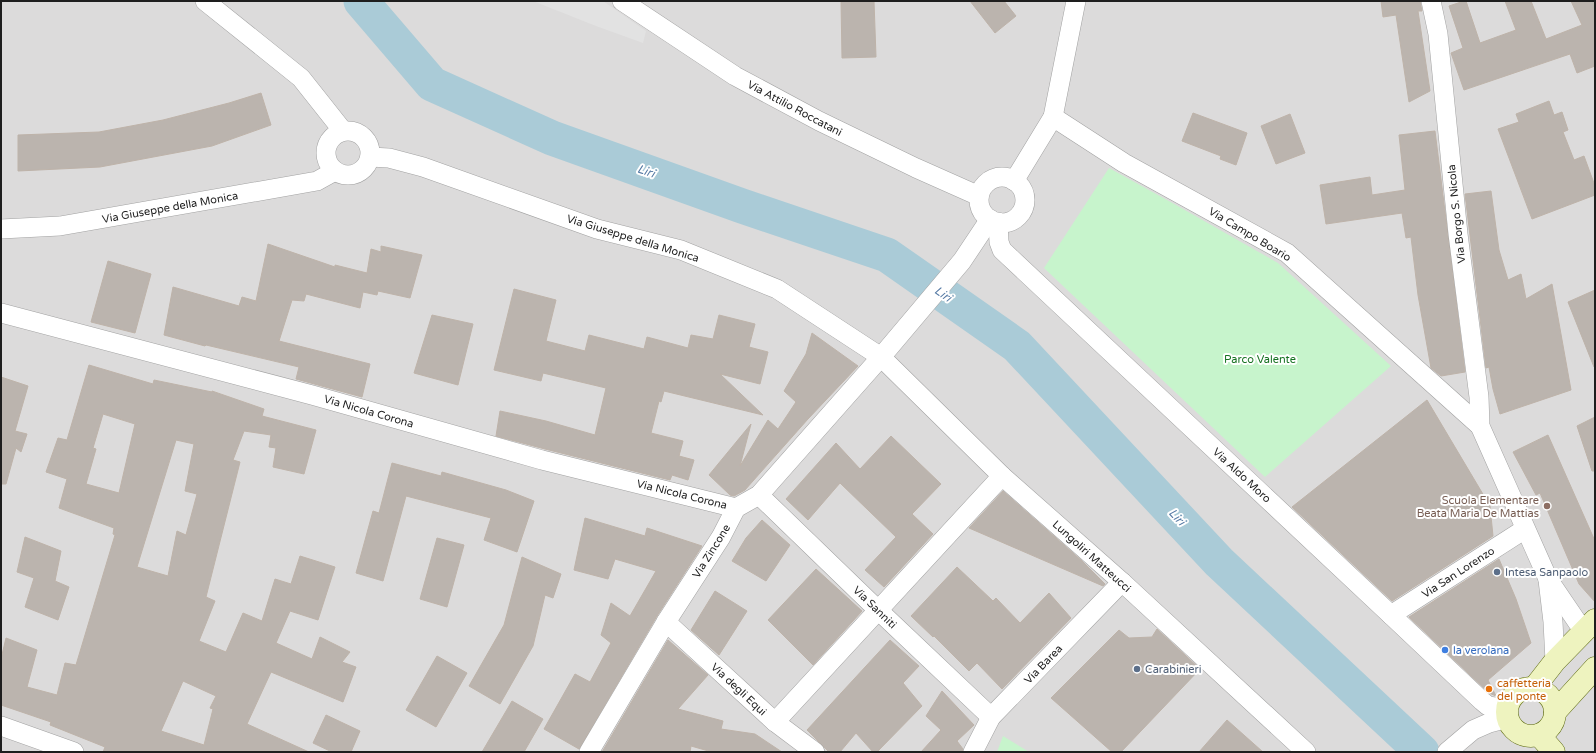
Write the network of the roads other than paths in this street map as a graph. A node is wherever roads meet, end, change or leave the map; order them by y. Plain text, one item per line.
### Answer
1 (205, 1) edge
2 (622, 1) edge
3 (1076, 1) edge
4 (1431, 1) edge
5 (1053, 117) junction
6 (343, 131) junction
7 (370, 157) junction
8 (335, 171) junction
9 (1014, 181) junction
10 (979, 196) junction
11 (994, 221) junction
12 (1, 229) edge
13 (1, 313) edge
14 (881, 357) junction
15 (1480, 426) junction
16 (1002, 476) junction
17 (759, 495) junction
18 (736, 508) junction
19 (1525, 529) junction
20 (1548, 579) junction
21 (1122, 582) junction
22 (878, 610) junction
23 (1392, 615) junction
24 (666, 622) junction
25 (1590, 626) edge
26 (1555, 661) junction
27 (1591, 673) edge
28 (1534, 688) junction
29 (1555, 712) junction
30 (1508, 713) junction
31 (991, 717) junction
32 (774, 722) junction
33 (1, 726) edge
34 (1540, 734) junction
35 (74, 752) edge
36 (589, 752) edge
37 (815, 752) edge
38 (973, 752) edge
39 (1306, 752) edge
40 (1447, 752) edge
41 (1554, 752) edge

1 - 6 street
2 - 10 street, Via Attilio Roccatani
3 - 5 street
4 - 15 street, Via Borgo S. Nicola
5 - 9 street
5 - 15 street, Via Campo Boario
6 - 7 street
6 - 8 street
7 - 8 street
7 - 14 street, Via Giuseppe della Monica
8 - 12 street, Via Giuseppe della Monica
9 - 10 street
9 - 11 street
10 - 11 street
11 - 14 street
11 - 23 street, Via Aldo Moro
13 - 18 street, Via Nicola Corona
14 - 16 street, Lungoliri Matteucci
14 - 17 street
15 - 19 street
16 - 21 street, Lungoliri Matteucci
16 - 22 street
17 - 18 street
17 - 22 street, Via Sanniti
18 - 24 street, Via Zincone
19 - 20 street
19 - 23 street, Via San Lorenzo
20 - 25 street
20 - 26 street
21 - 31 street, Via Barea
21 - 39 street, Lungoliri Matteucci
22 - 31 street, Via Sanniti
22 - 32 street
23 - 30 street, Via Aldo Moro
24 - 32 street, Via degli Equi
24 - 36 street, Via Zincone
25 - 26 main road
25 - 27 main road
26 - 28 main road
27 - 29 main road
28 - 29 main road
28 - 30 main road
29 - 34 main road
30 - 34 main road
30 - 40 street
31 - 38 street, Via Barea
32 - 37 street, Via degli Equi
33 - 35 street
34 - 41 main road

